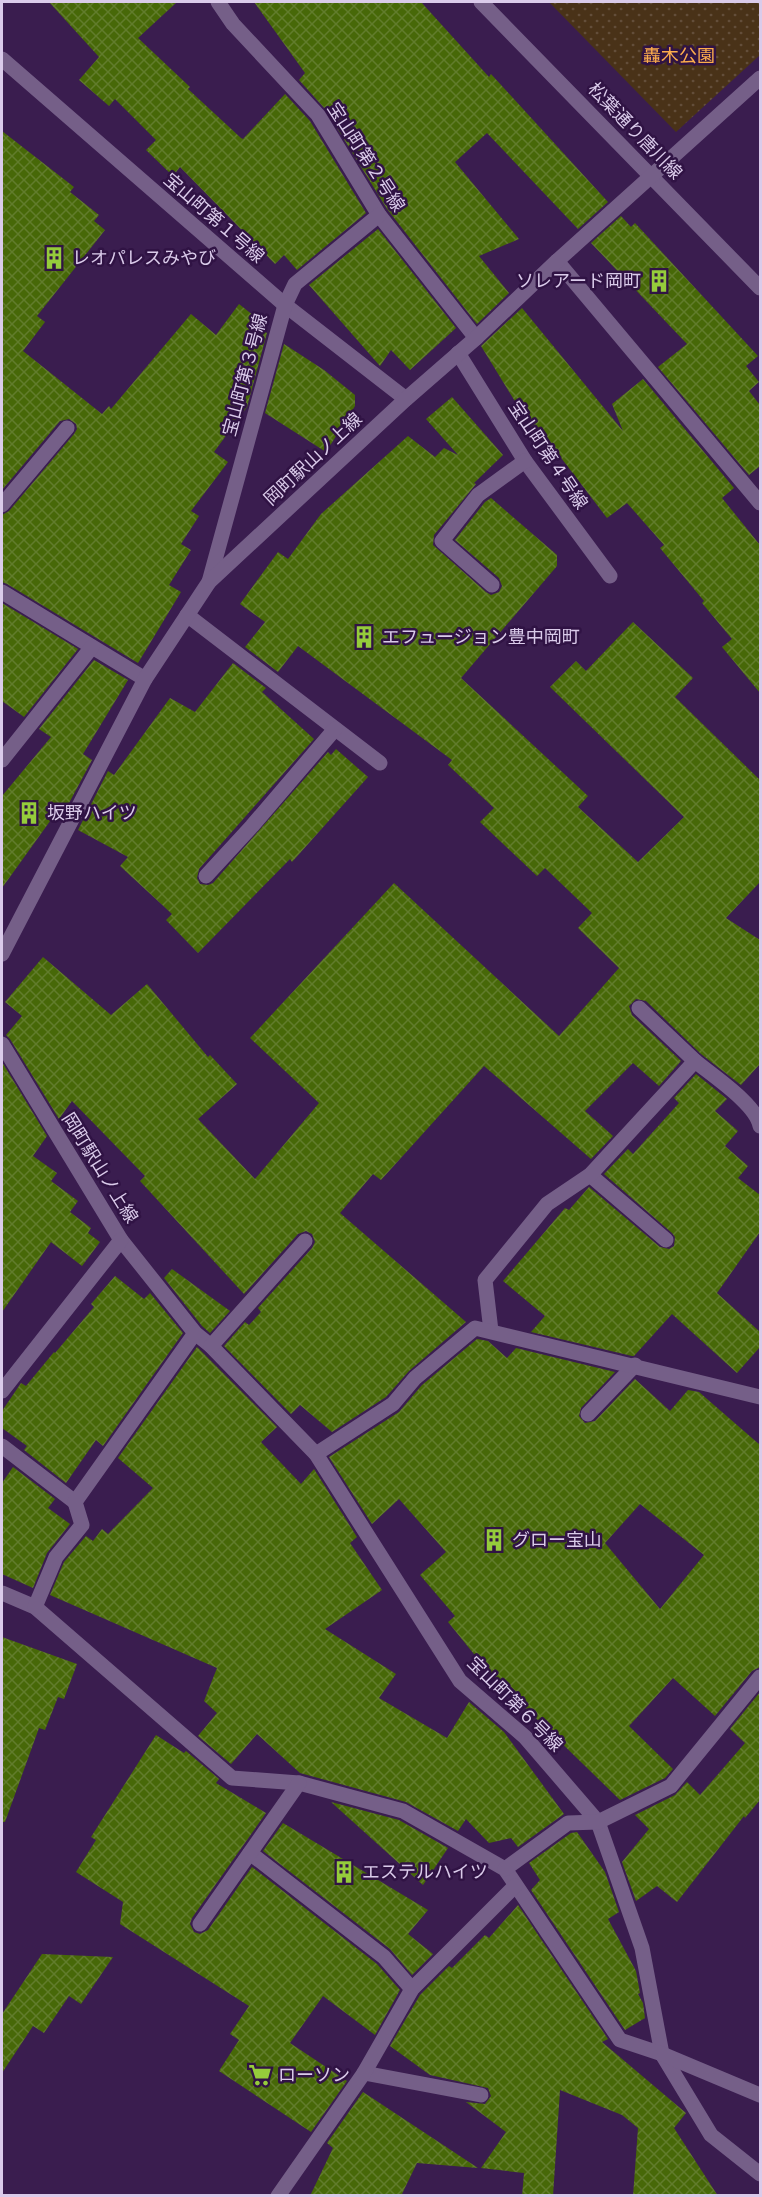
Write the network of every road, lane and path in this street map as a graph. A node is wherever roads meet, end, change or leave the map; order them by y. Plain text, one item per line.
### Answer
1 (218, 2) edge
2 (481, 2) edge
3 (2, 59) edge
4 (760, 78) edge
5 (651, 175) junction
6 (379, 215) junction
7 (557, 261) junction
8 (760, 288) edge
9 (285, 305) junction
10 (476, 338) junction
11 (458, 353) junction
12 (406, 399) junction
13 (67, 428) dead end
14 (525, 461) junction
15 (760, 503) edge
16 (2, 505) edge
17 (610, 576) dead end
18 (209, 582) junction
19 (492, 585) dead end
20 (2, 592) edge
21 (187, 615) junction
22 (92, 647) junction
23 (145, 679) junction
24 (335, 729) junction
25 (2, 760) edge
26 (380, 763) dead end
27 (206, 876) dead end
28 (2, 954) edge
29 (639, 1008) dead end
30 (2, 1044) edge
31 (695, 1061) junction
32 (760, 1126) edge
33 (590, 1175) junction
34 (121, 1240) junction
35 (666, 1240) dead end
36 (305, 1241) dead end
37 (491, 1331) junction
38 (195, 1333) junction
39 (212, 1346) junction
40 (634, 1365) junction
41 (2, 1391) edge
42 (760, 1397) edge
43 (588, 1414) dead end
44 (2, 1446) edge
45 (316, 1454) junction
46 (75, 1502) junction
47 (2, 1593) edge
48 (35, 1607) junction
49 (760, 1677) edge
50 (299, 1783) junction
51 (597, 1822) junction
52 (250, 1852) junction
53 (505, 1869) junction
54 (516, 1886) junction
55 (200, 1924) dead end
56 (411, 1989) junction
57 (662, 2054) junction
58 (364, 2073) junction
59 (481, 2095) dead end
60 (760, 2095) edge
61 (760, 2174) edge
62 (278, 2196) edge

1 - 6 street, 宝山町第２号線
2 - 5 street, 松葉通り唐川線
3 - 9 street, 宝山町第１号線
4 - 5 street, 岡町駅山ノ上線
5 - 7 street, 岡町駅山ノ上線
5 - 8 street, 松葉通り唐川線
6 - 9 street, 宝山町第３号線
6 - 10 street, 宝山町第２号線
7 - 10 street, 岡町駅山ノ上線
7 - 15 street
9 - 12 street, 宝山町第１号線
9 - 18 street, 宝山町第３号線
10 - 11 street, 岡町駅山ノ上線
11 - 12 street, 岡町駅山ノ上線
11 - 14 street, 宝山町第４号線
12 - 18 street, 岡町駅山ノ上線
13 - 16 street
14 - 17 street, 宝山町第４号線
14 - 19 street
18 - 21 street, 岡町駅山ノ上線
20 - 22 street
21 - 23 street, 岡町駅山ノ上線
21 - 24 street
22 - 23 street
22 - 25 street
23 - 28 street, 岡町駅山ノ上線
24 - 26 street
24 - 27 street
29 - 31 street
30 - 34 street, 岡町駅山ノ上線
31 - 32 street
31 - 33 street
33 - 35 street
33 - 37 street
34 - 38 street, 宝山町第６号線
34 - 41 street, 岡町駅山ノ上線
36 - 39 street
37 - 40 street
37 - 45 street
38 - 39 street, 宝山町第６号線
38 - 46 street
39 - 45 street, 宝山町第６号線
40 - 42 street
40 - 43 street
44 - 46 street
45 - 51 street, 宝山町第６号線
46 - 48 street
47 - 48 street
48 - 50 street
49 - 51 street
50 - 52 street
50 - 53 street
51 - 53 street
51 - 57 street, 宝山町第６号線
52 - 55 street
52 - 56 street
53 - 54 street
54 - 56 street
54 - 57 street
56 - 58 street
57 - 60 street
57 - 61 street, 宝山町第６号線
58 - 59 street
58 - 62 street

